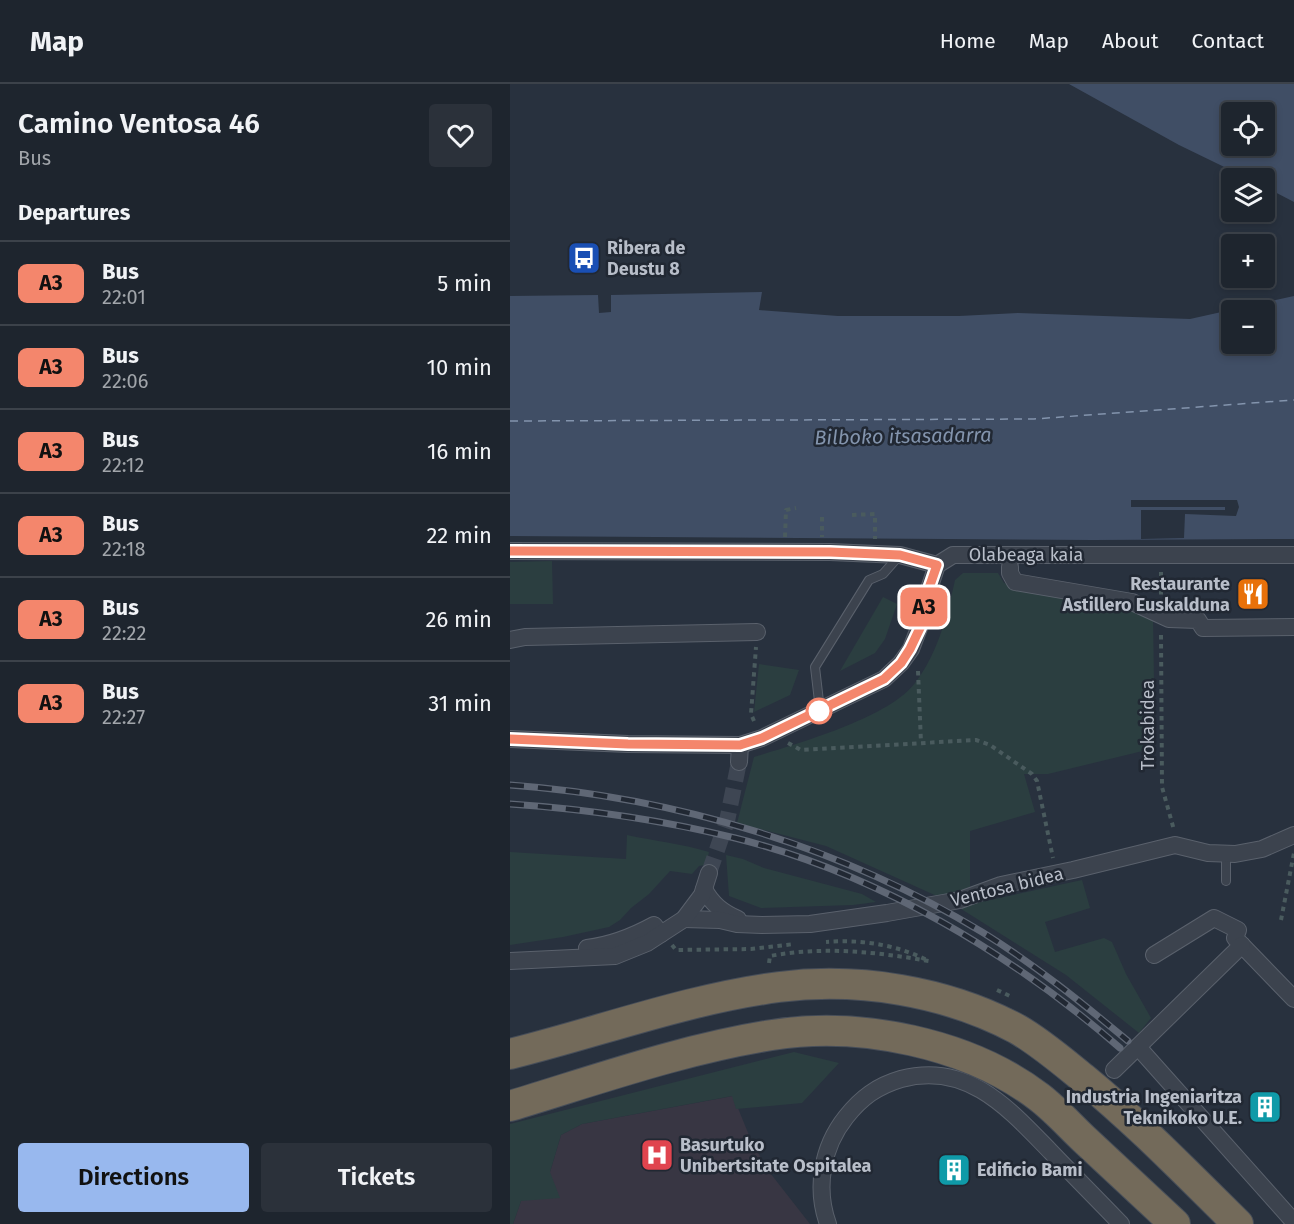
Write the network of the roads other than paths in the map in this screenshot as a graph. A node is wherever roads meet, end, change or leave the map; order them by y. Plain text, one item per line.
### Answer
1 (510, 551) edge
2 (900, 555) junction
3 (1294, 555) edge
4 (937, 565) junction
5 (1010, 567) dead end
6 (1294, 627) edge
7 (756, 632) road end
8 (510, 640) edge
9 (820, 711) junction
10 (510, 739) edge
11 (1294, 835) edge
12 (1226, 854) junction
13 (1226, 881) dead end
14 (684, 919) junction
15 (750, 924) junction
16 (661, 934) junction
17 (1242, 945) junction
18 (510, 951) edge
19 (1154, 955) dead end
20 (510, 961) edge
21 (1294, 999) edge
22 (1138, 1047) junction
23 (510, 1054) edge
24 (1114, 1070) dead end
25 (510, 1106) edge
26 (1294, 1222) edge
27 (828, 1224) edge
28 (1121, 1224) edge
29 (1175, 1224) edge
30 (1238, 1224) edge

1 - 2 street
2 - 4 street
2 - 9 lane
3 - 4 street, Olabeaga kaia
4 - 9 street
5 - 6 street
7 - 8 street
9 - 10 street
11 - 12 street, Ventosa bidea
12 - 13 lane
12 - 15 street, Ventosa bidea
14 - 15 street, Ventosa bidea
14 - 15 street, Ventosa bidea
14 - 16 street
16 - 18 street
16 - 20 street
17 - 19 street
17 - 21 street
17 - 22 street
22 - 24 street
22 - 26 street
23 - 30 highway
25 - 29 highway
27 - 28 street

